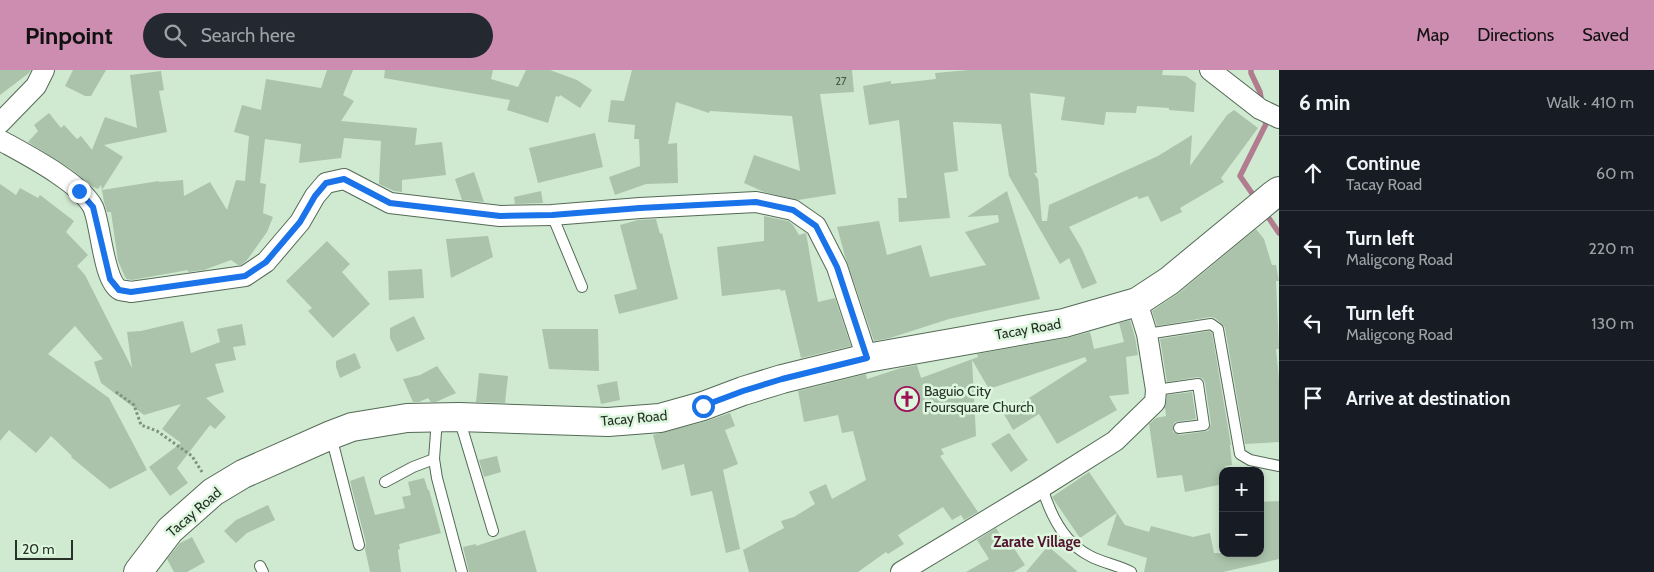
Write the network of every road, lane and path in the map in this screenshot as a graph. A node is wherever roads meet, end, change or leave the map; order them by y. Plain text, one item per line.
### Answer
1 (44, 70) edge
2 (1210, 70) edge
3 (1279, 118) edge
4 (0, 123) edge
5 (0, 140) edge
6 (1277, 195) edge
7 (552, 215) junction
8 (582, 288) dead end
9 (1138, 302) junction
10 (1147, 334) junction
11 (867, 358) junction
12 (1156, 390) junction
13 (116, 392) dead end
14 (448, 417) junction
15 (1179, 428) dead end
16 (331, 435) junction
17 (434, 459) junction
18 (1279, 466) edge
19 (206, 480) dead end
20 (385, 482) dead end
21 (1042, 487) junction
22 (492, 531) dead end
23 (358, 545) dead end
24 (146, 568) edge
25 (462, 572) edge
26 (901, 572) edge
27 (1131, 572) edge

1 - 4 street
2 - 3 street
5 - 7 street
6 - 9 main road, Tacay Road
7 - 8 lane
7 - 11 street
9 - 10 street
9 - 11 main road, Tacay Road
10 - 12 street
10 - 18 lane
11 - 14 main road, Tacay Road
12 - 15 lane
12 - 21 street
13 - 19 path
14 - 16 main road, Tacay Road
14 - 17 lane
14 - 22 lane
16 - 23 lane
16 - 24 main road, Tacay Road
17 - 20 lane
17 - 25 lane
21 - 26 street
21 - 27 lane

